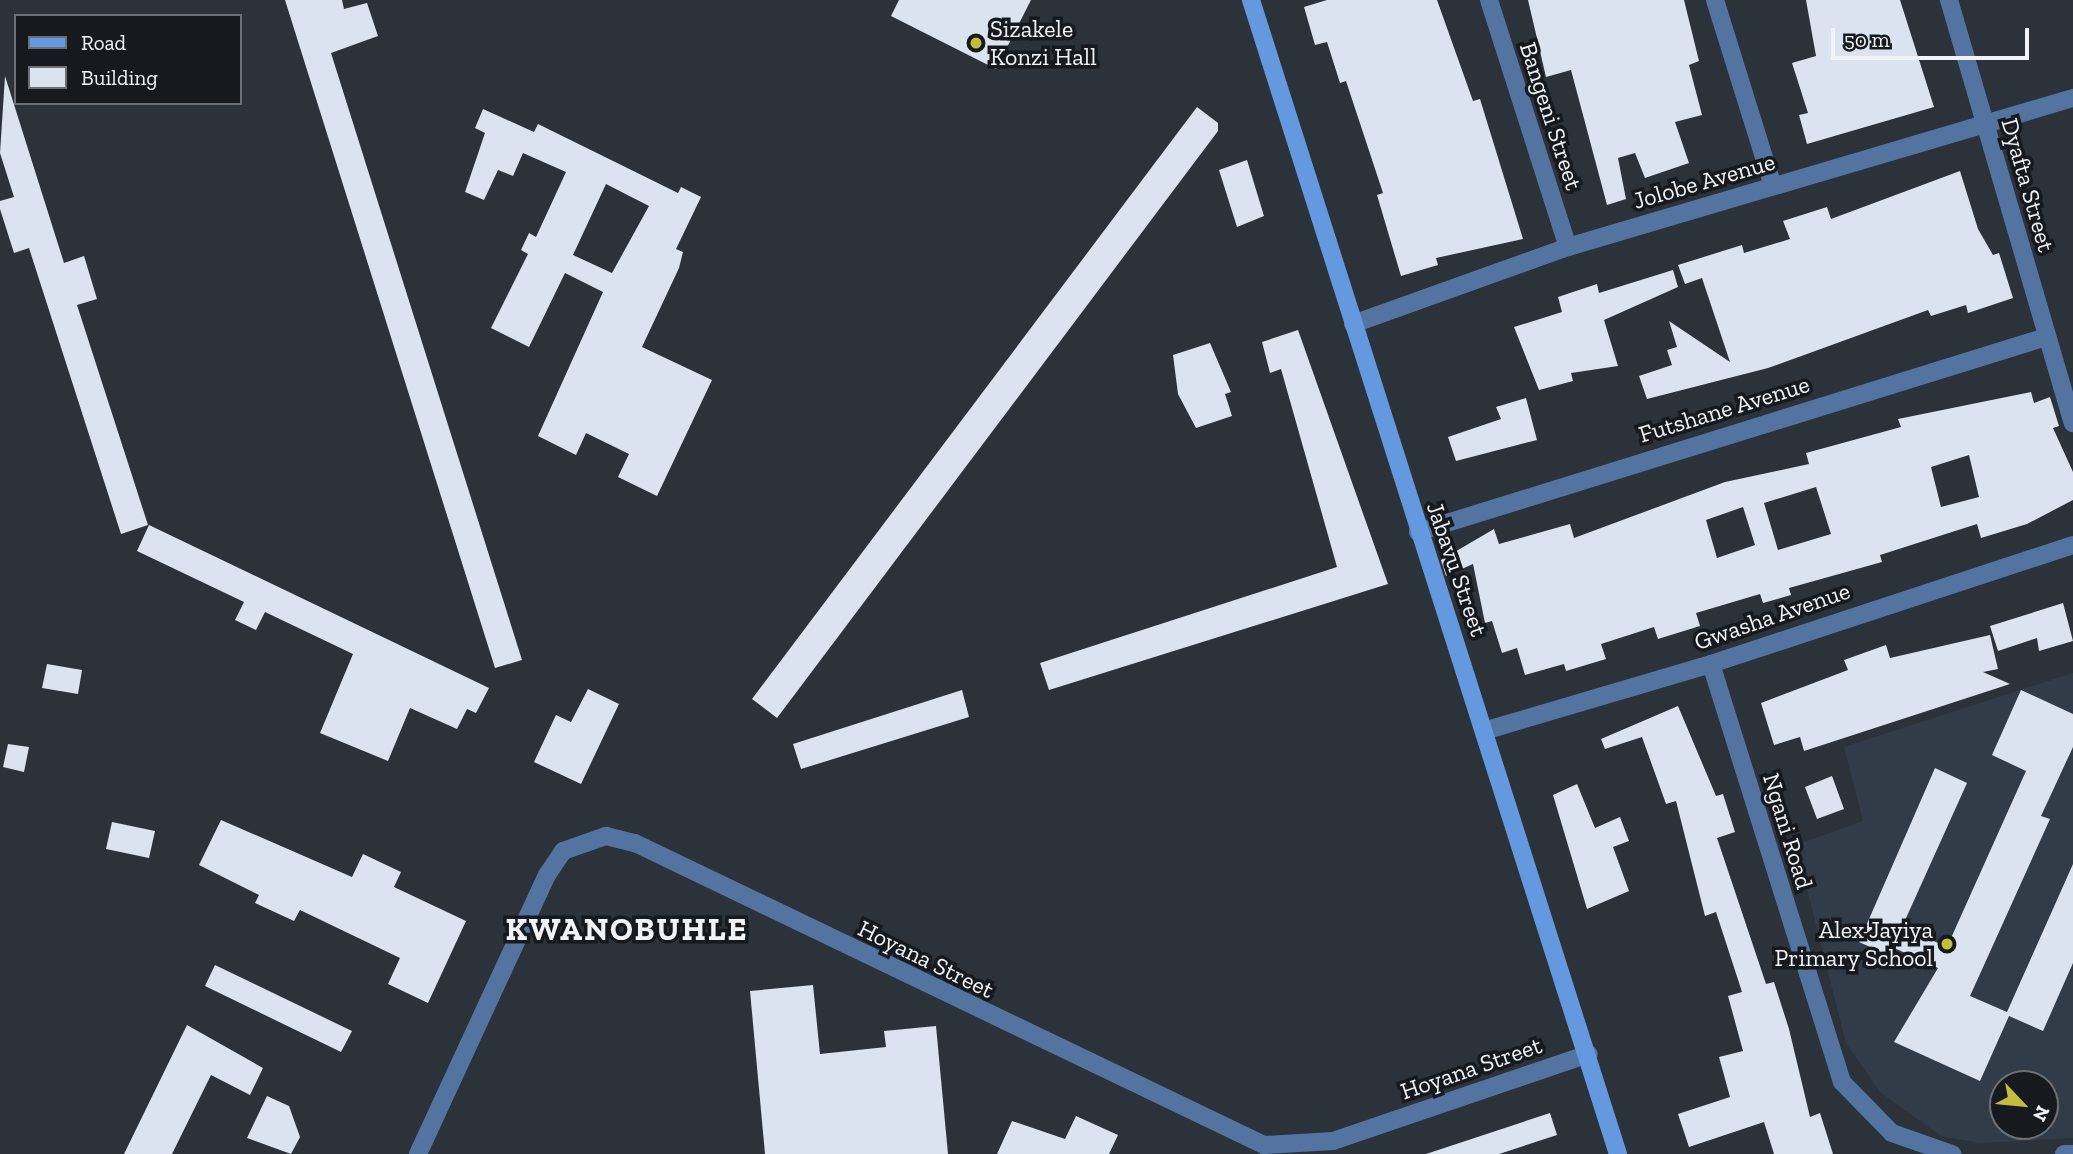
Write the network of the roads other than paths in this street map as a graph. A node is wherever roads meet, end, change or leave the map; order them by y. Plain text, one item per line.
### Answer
1 (1251, 0) edge
2 (1489, 0) edge
3 (1715, 0) edge
4 (1949, 0) edge
5 (2073, 98) edge
6 (1986, 126) junction
7 (1773, 186) junction
8 (1568, 247) junction
9 (1353, 324) junction
10 (2046, 337) junction
11 (2073, 423) edge
12 (1418, 532) junction
13 (2073, 544) edge
14 (1711, 664) junction
15 (1487, 730) junction
16 (1588, 1054) junction
17 (418, 1154) edge
18 (1618, 1154) edge
19 (1952, 1154) edge
20 (2064, 1154) edge
21 (2073, 1154) edge

1 - 9 street, Jabavu Street
2 - 8 street, Bangeni Street
3 - 7 street
4 - 6 street, Dyafta Street
5 - 6 street, Jolobe Avenue
6 - 7 street, Jolobe Avenue
6 - 10 street, Dyafta Street
7 - 8 street, Jolobe Avenue
8 - 9 street, Jolobe Avenue
9 - 12 street, Jabavu Street
10 - 11 street, Dyafta Street
10 - 12 street, Futshane Avenue
12 - 15 street, Jabavu Street
13 - 14 street, Gwasha Avenue
14 - 15 street, Gwasha Avenue
14 - 19 street, Ngani Road
15 - 16 street, Jabavu Street
16 - 17 street, Hoyana Street
16 - 18 street, Jabavu Street
20 - 21 street

